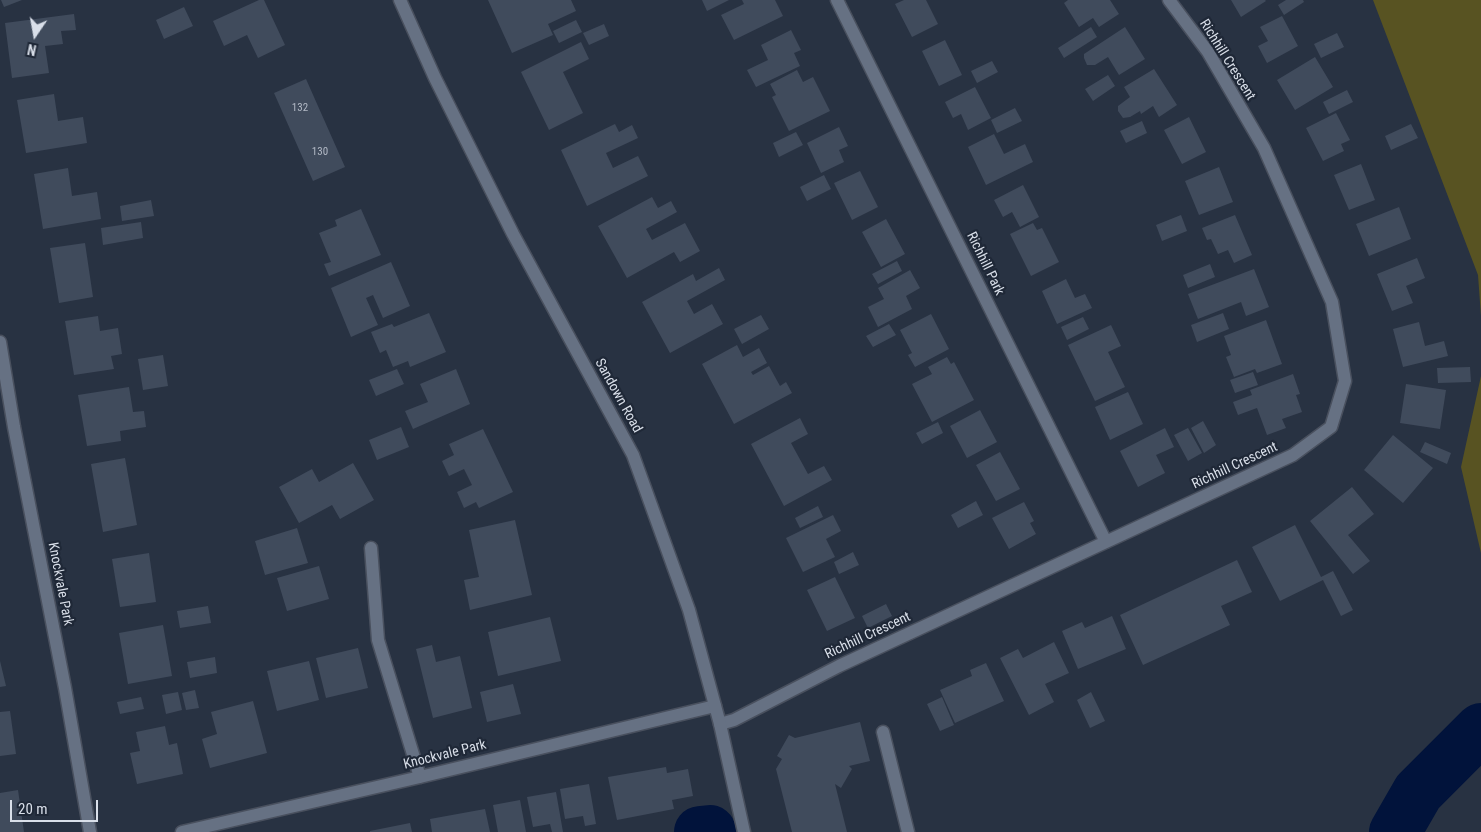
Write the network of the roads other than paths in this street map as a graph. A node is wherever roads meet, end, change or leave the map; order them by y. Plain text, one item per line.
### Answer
1 (400, 0) edge
2 (837, 0) edge
3 (1169, 0) edge
4 (0, 342) edge
5 (1106, 542) junction
6 (371, 548) dead end
7 (715, 706) junction
8 (720, 724) junction
9 (883, 732) dead end
10 (420, 777) junction
11 (90, 832) edge
12 (182, 832) edge
13 (744, 832) edge
14 (908, 832) edge

1 - 7 street, Sandown Road
2 - 5 street, Richhill Park
3 - 5 street, Richhill Crescent
4 - 11 street, Knockvale Park
5 - 8 street, Richhill Crescent
6 - 10 street
7 - 8 street, Sandown Road
7 - 10 street, Knockvale Park
8 - 13 street, Sandown Road
9 - 14 street
10 - 12 street, Knockvale Park

